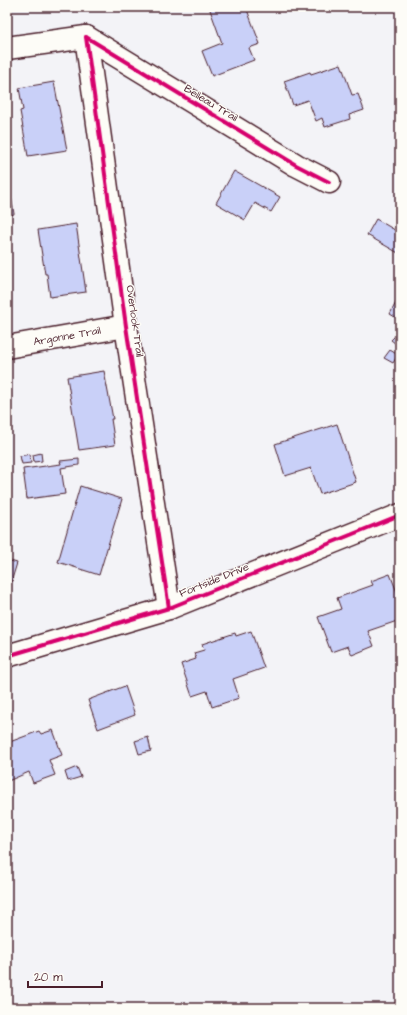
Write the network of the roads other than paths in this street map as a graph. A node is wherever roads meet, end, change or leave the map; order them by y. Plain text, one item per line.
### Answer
1 (86, 38) junction
2 (7, 48) edge
3 (329, 182) dead end
4 (126, 326) junction
5 (7, 347) edge
6 (400, 515) edge
7 (169, 608) junction
8 (7, 656) edge

1 - 2 street
1 - 3 street, Belleau Trail
1 - 4 street, Overlook Trail
4 - 5 street, Argonne Trail
4 - 7 street, Overlook Trail
6 - 7 street, Fortside Drive
7 - 8 street, Fortside Drive

